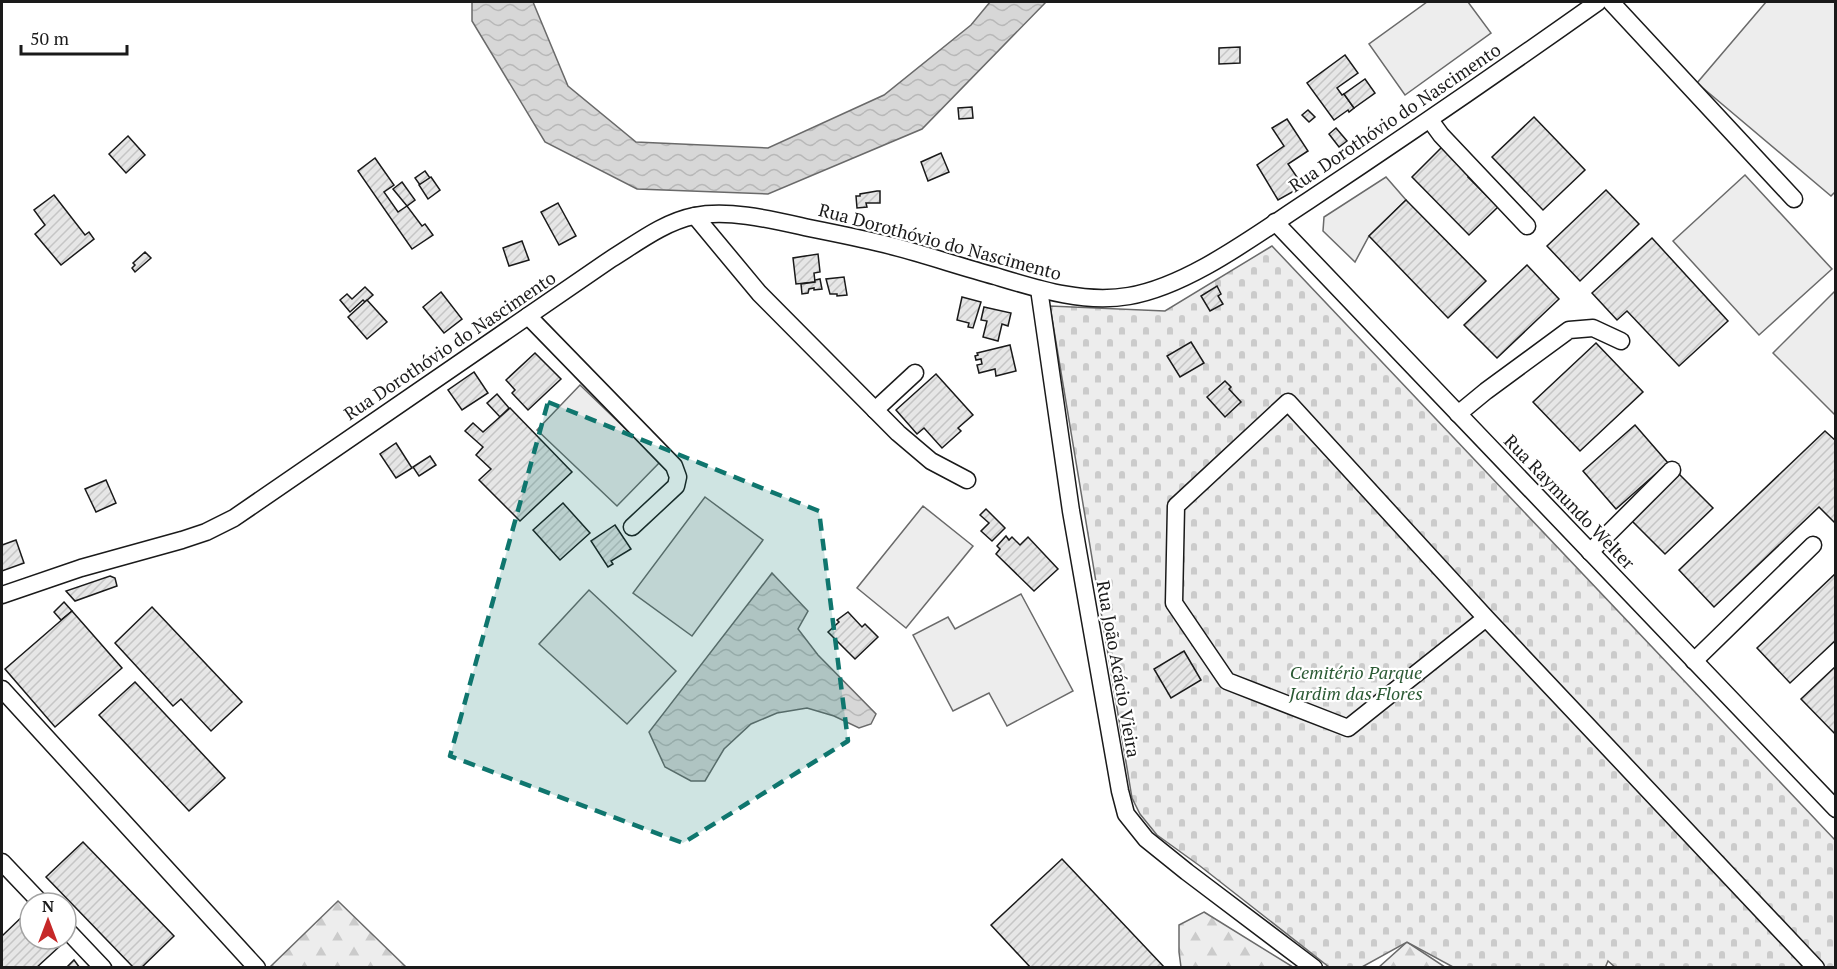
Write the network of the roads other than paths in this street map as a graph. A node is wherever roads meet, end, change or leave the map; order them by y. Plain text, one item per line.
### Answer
1 (1598, 2) edge
2 (1611, 2) edge
3 (1430, 120) junction
4 (1794, 199) dead end
5 (695, 216) junction
6 (1275, 222) junction
7 (1527, 226) dead end
8 (1039, 290) junction
9 (528, 316) junction
10 (1621, 341) dead end
11 (915, 373) dead end
12 (875, 410) junction
13 (1458, 414) junction
14 (1672, 470) dead end
15 (967, 480) dead end
16 (632, 527) dead end
17 (1813, 545) dead end
18 (1590, 552) junction
19 (2, 596) edge
20 (1486, 618) junction
21 (1694, 661) junction
22 (2, 689) edge
23 (1836, 809) edge
24 (2, 862) edge
25 (30, 891) edge
26 (78, 941) edge
27 (104, 968) edge
28 (257, 968) edge
29 (1314, 968) edge
30 (1816, 968) edge

1 - 3 street, Rua Dorothóvio do Nascimento
2 - 4 street
3 - 6 street, Rua Dorothóvio do Nascimento
3 - 7 street
5 - 8 street, Rua Dorothóvio do Nascimento
5 - 9 street, Rua Dorothóvio do Nascimento
5 - 12 street
6 - 8 street, Rua Dorothóvio do Nascimento
6 - 13 street, Rua Raymundo Welter
8 - 29 street, Rua João Acácio Vieira
9 - 16 street
9 - 19 street, Rua Dorothóvio do Nascimento
10 - 13 street
11 - 12 street
12 - 15 street
13 - 18 street, Rua Raymundo Welter
14 - 18 street
17 - 21 street
18 - 21 street, Rua Raymundo Welter
20 - 20 street
20 - 30 street
21 - 23 street, Rua Raymundo Welter
22 - 28 street
24 - 25 street
26 - 27 street

